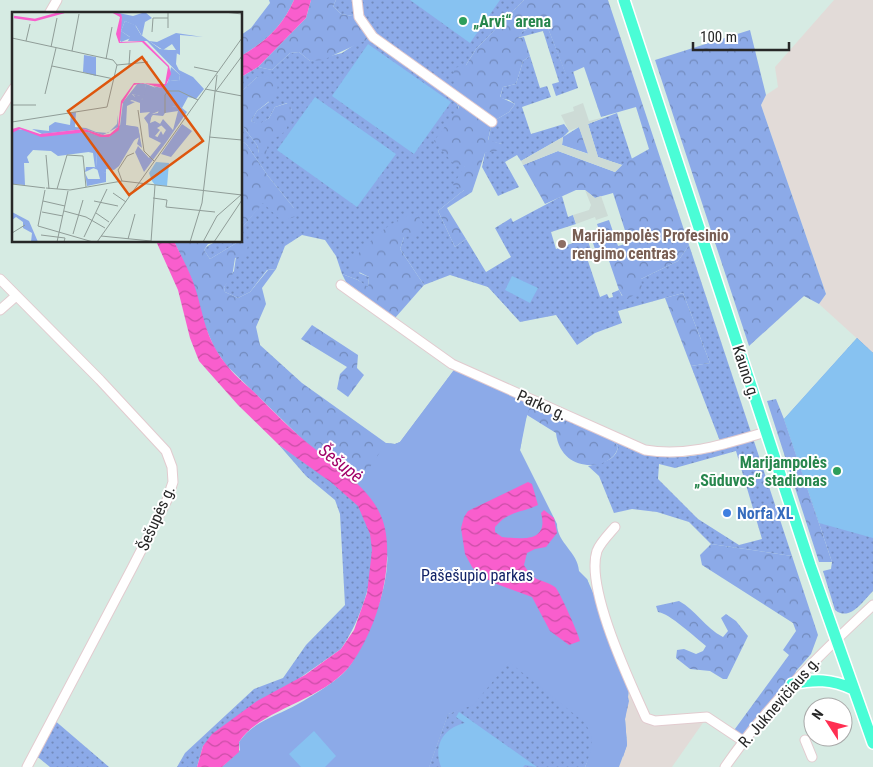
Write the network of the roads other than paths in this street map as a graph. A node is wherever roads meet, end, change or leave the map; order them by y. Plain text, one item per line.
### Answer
1 (57, 0) edge
2 (357, 0) edge
3 (624, 0) edge
4 (50, 12) edge
5 (12, 91) edge
6 (0, 110) edge
7 (492, 122) dead end
8 (0, 279) edge
9 (341, 284) dead end
10 (16, 296) junction
11 (0, 310) edge
12 (766, 432) junction
13 (615, 527) dead end
14 (873, 605) edge
15 (836, 640) junction
16 (792, 684) junction
17 (853, 689) junction
18 (743, 741) junction
19 (873, 743) edge
20 (808, 747) edge
21 (812, 757) dead end
22 (27, 767) edge
23 (725, 767) edge

1 - 4 street
2 - 7 street
3 - 12 main road, Kauno g.
5 - 6 street
8 - 10 street, Šešupės g.
9 - 12 street, Parko g.
10 - 11 street
10 - 22 street, Šešupės g.
12 - 15 main road, Kauno g.
13 - 18 street
14 - 15 street, R. Juknevičiaus g.
15 - 16 street, R. Juknevičiaus g.
15 - 17 main road, Kauno g.
16 - 17 main road
16 - 18 street, R. Juknevičiaus g.
17 - 19 main road, Kauno g.
18 - 23 street, R. Juknevičiaus g.
20 - 21 street

